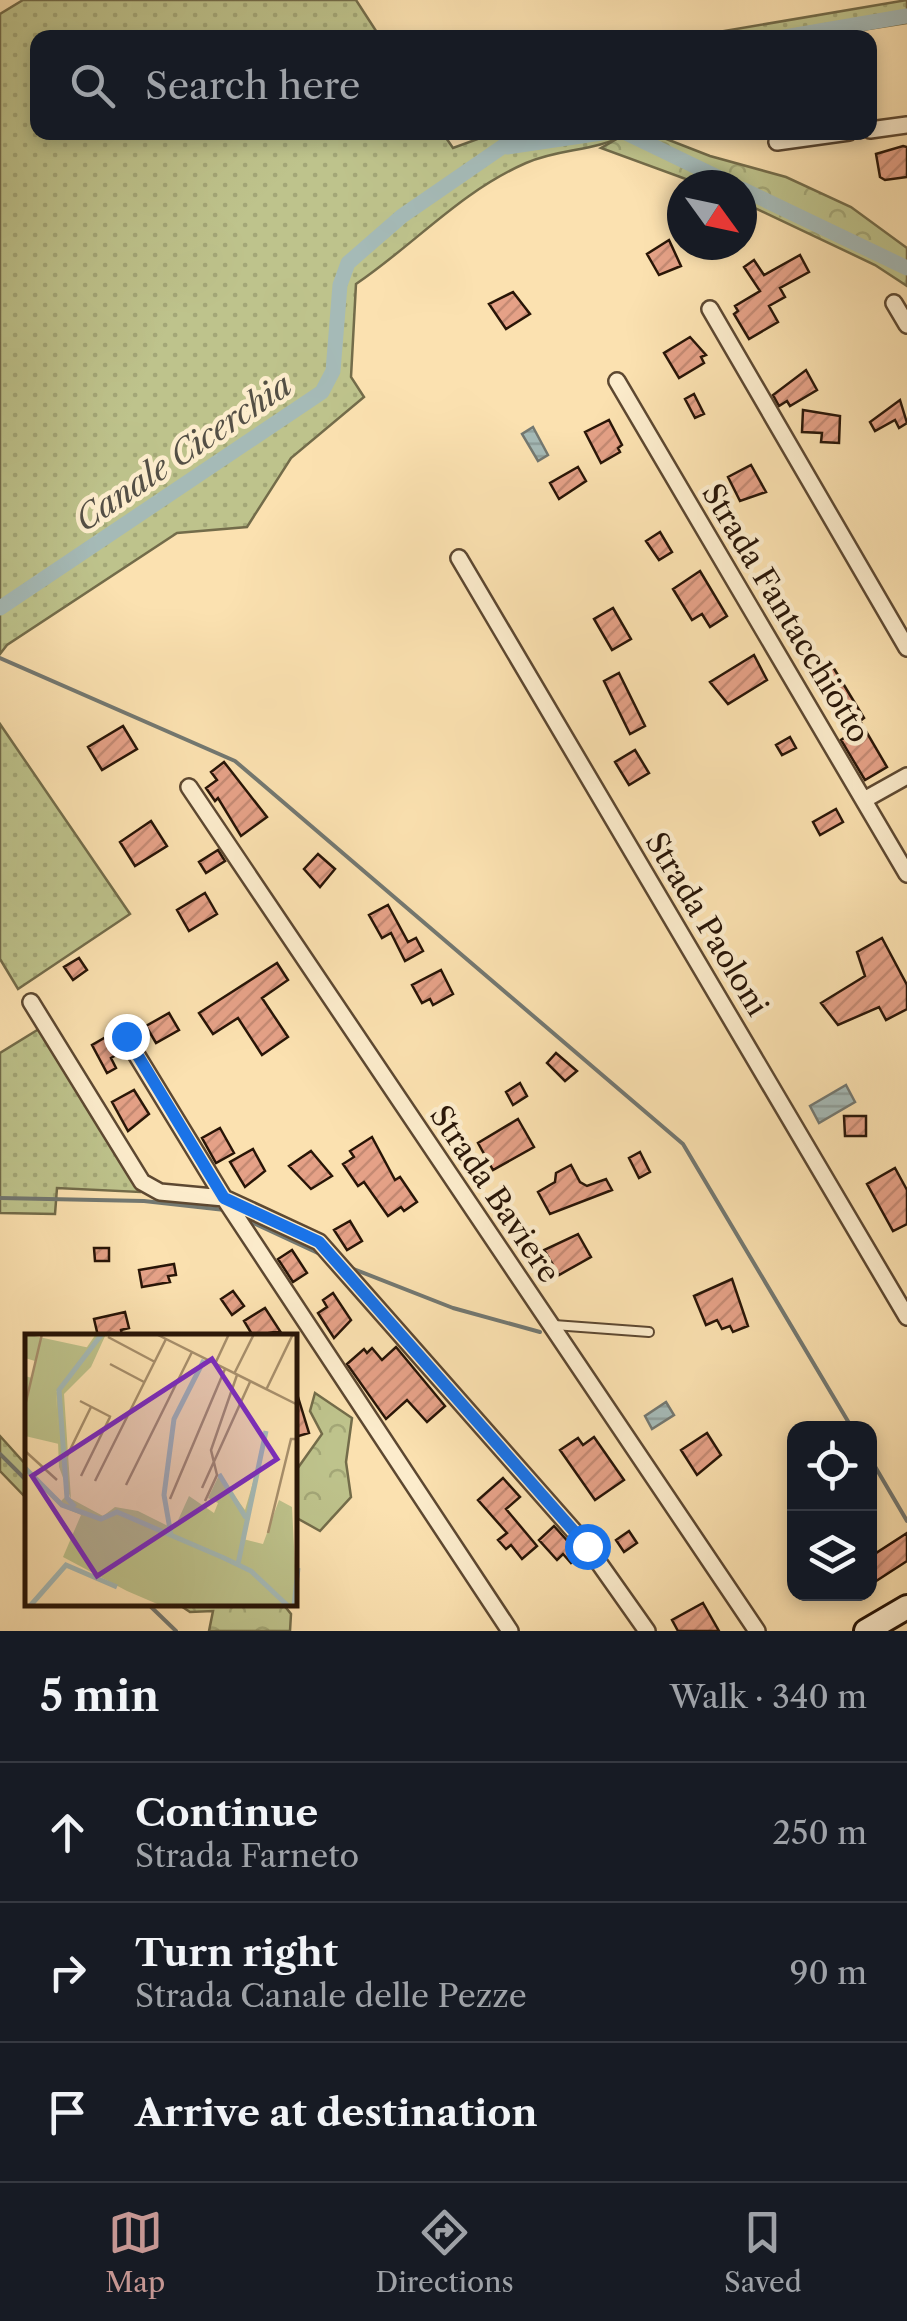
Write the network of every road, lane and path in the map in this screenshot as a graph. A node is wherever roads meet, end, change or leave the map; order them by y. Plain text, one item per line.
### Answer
1 (907, 125) edge
2 (877, 129) edge
3 (791, 140) edge
4 (777, 142) dead end
5 (894, 302) dead end
6 (710, 310) dead end
7 (907, 325) edge
8 (617, 381) dead end
9 (459, 558) dead end
10 (907, 648) edge
11 (907, 776) edge
12 (190, 787) dead end
13 (864, 800) junction
14 (907, 874) edge
15 (31, 1002) dead end
16 (126, 1036) dead end
17 (224, 1198) junction
18 (907, 1317) edge
19 (550, 1324) junction
20 (649, 1332) dead end
21 (907, 1607) edge
22 (510, 1631) edge
23 (647, 1631) edge
24 (757, 1631) edge
25 (867, 1631) edge

1 - 2 street
3 - 4 street
5 - 7 street
6 - 10 street
8 - 13 street, Strada Fantacchiotto
9 - 18 street, Strada Paoloni
11 - 13 street
12 - 19 street, Strada Baviere
13 - 14 street, Strada Fantacchiotto
15 - 17 street
16 - 17 street
17 - 22 street
17 - 23 street
19 - 20 lane
19 - 24 street, Strada Baviere
21 - 25 street

